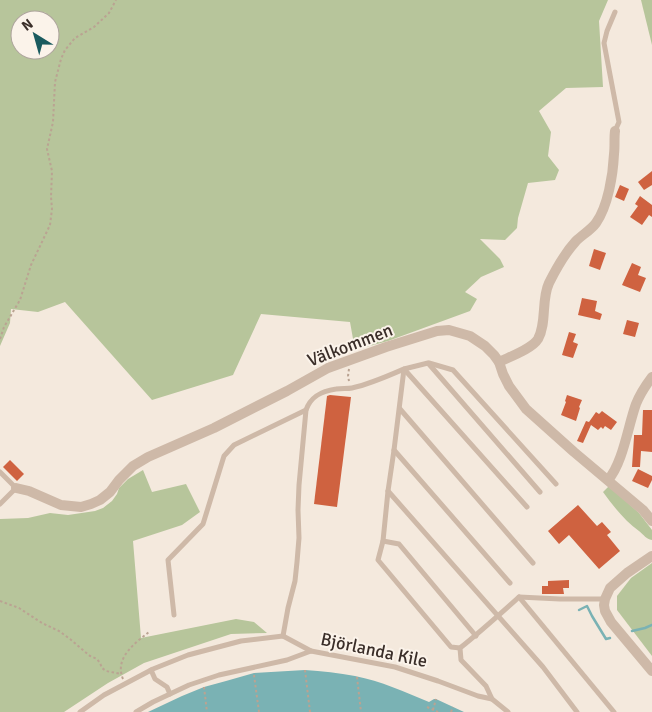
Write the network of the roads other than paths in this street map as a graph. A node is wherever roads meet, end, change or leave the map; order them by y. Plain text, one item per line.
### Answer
1 (615, 12) dead end
2 (615, 131) joint
3 (499, 362) junction
4 (428, 363) junction
5 (404, 369) junction
6 (652, 377) edge
7 (400, 409) junction
8 (306, 410) junction
9 (394, 450) junction
10 (0, 472) edge
11 (608, 480) junction
12 (556, 484) dead end
13 (16, 488) junction
14 (388, 490) junction
15 (540, 492) dead end
16 (0, 504) edge
17 (527, 506) dead end
18 (652, 521) edge
19 (383, 541) junction
20 (652, 556) edge
21 (533, 564) dead end
22 (510, 583) dead end
23 (519, 596) junction
24 (605, 599) junction
25 (174, 615) dead end
26 (498, 615) junction
27 (283, 636) junction
28 (476, 636) junction
29 (460, 648) junction
30 (311, 652) junction
31 (151, 670) junction
32 (652, 671) edge
33 (170, 694) junction
34 (492, 699) junction
35 (80, 712) edge
36 (136, 712) edge
37 (508, 712) edge
38 (577, 712) edge
39 (614, 712) edge

1 - 2 lane
2 - 3 street
3 - 11 street, Välkommen
3 - 13 street, Välkommen
4 - 5 lane
4 - 12 lane
4 - 15 lane
5 - 7 lane
5 - 8 lane
5 - 17 lane
6 - 11 street
7 - 9 lane
7 - 21 lane
8 - 25 lane
8 - 27 lane
9 - 14 lane
9 - 22 lane
10 - 13 lane
11 - 18 street, Välkommen
13 - 16 lane
14 - 19 lane
14 - 26 lane
19 - 28 lane
19 - 29 lane
20 - 24 street
23 - 24 lane
23 - 26 lane
23 - 39 lane
24 - 32 street
26 - 28 lane
26 - 38 lane
27 - 30 lane
27 - 31 lane
28 - 29 lane
29 - 34 lane, Björlanda Kile
30 - 33 lane, Björlanda Kile
30 - 34 lane, Björlanda Kile
31 - 33 lane
31 - 35 lane
33 - 36 lane, Björlanda Kile
34 - 37 lane, Björlanda Kile

